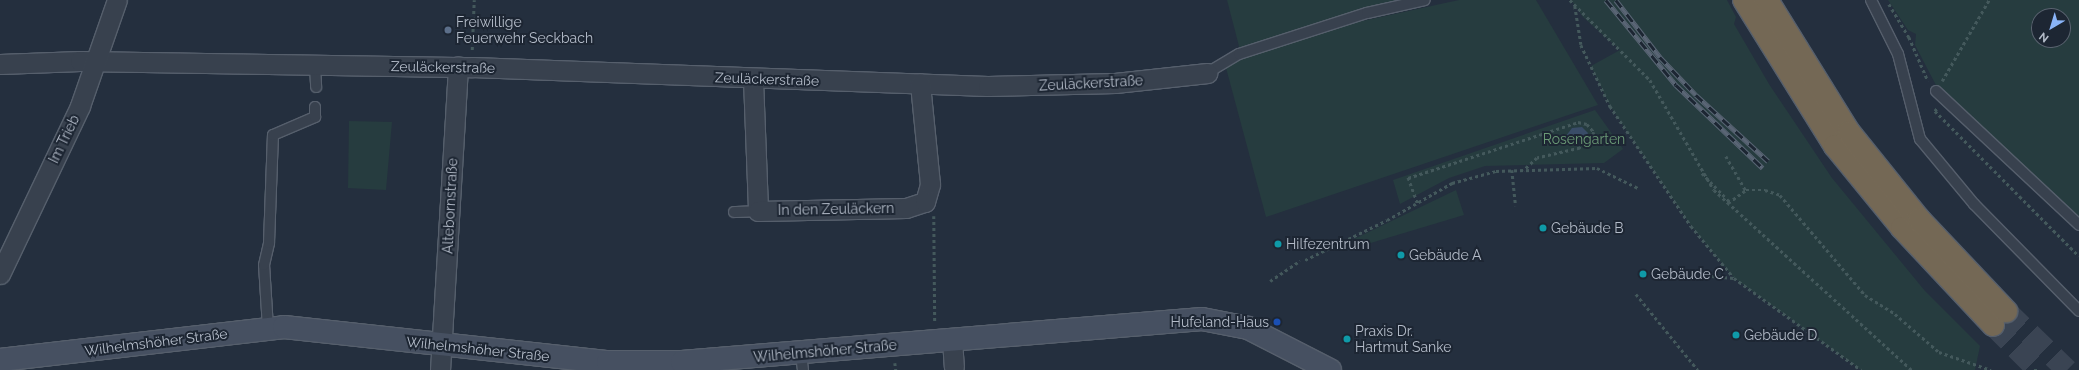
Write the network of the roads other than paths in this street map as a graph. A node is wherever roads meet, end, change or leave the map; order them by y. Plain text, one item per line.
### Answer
1 (117, 0) edge
2 (1425, 0) edge
3 (1871, 0) edge
4 (1754, 3) edge
5 (95, 62) junction
6 (0, 64) edge
7 (316, 65) junction
8 (465, 67) junction
9 (1207, 73) joint
10 (753, 79) junction
11 (920, 83) junction
12 (316, 88) dead end
13 (1936, 91) road end
14 (315, 107) dead end
15 (758, 211) junction
16 (734, 212) dead end
17 (2079, 225) edge
18 (0, 274) edge
19 (2079, 311) edge
20 (1999, 318) tunnel mouth
21 (268, 328) junction
22 (945, 340) junction
23 (443, 346) junction
24 (0, 360) edge
25 (802, 362) edge
26 (954, 367) dead end
27 (440, 370) edge
28 (1330, 370) edge

1 - 5 street, Im Trieb
2 - 9 lane, Zeuläckerstraße
3 - 19 lane
4 - 20 highway
5 - 6 street, Zeuläckerstraße
5 - 7 street, Zeuläckerstraße
5 - 18 street, Im Trieb
7 - 8 street, Zeuläckerstraße
7 - 12 lane
8 - 10 street, Zeuläckerstraße
8 - 23 street, Altebornstraße
9 - 11 street, Zeuläckerstraße
10 - 11 street, Zeuläckerstraße
10 - 15 street, In den Zeuläckern
11 - 15 street, In den Zeuläckern
13 - 17 lane
14 - 21 lane
15 - 16 lane
21 - 23 main road, Wilhelmshöher Straße
21 - 24 main road, Wilhelmshöher Straße
22 - 25 main road, Wilhelmshöher Straße
22 - 26 street
22 - 28 main road, Wilhelmshöher Straße
23 - 25 main road, Wilhelmshöher Straße
23 - 27 street, Altebornstraße

